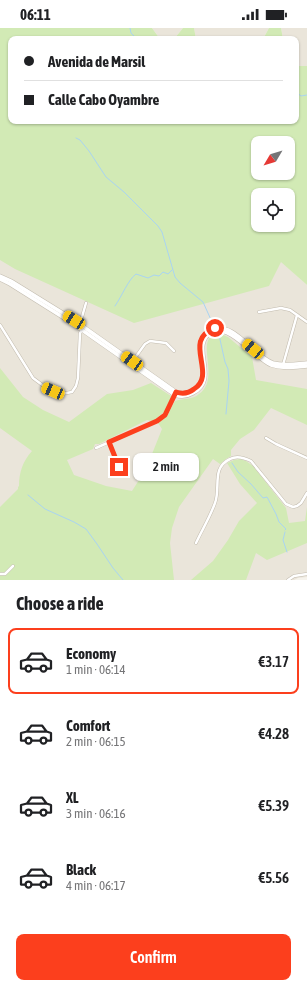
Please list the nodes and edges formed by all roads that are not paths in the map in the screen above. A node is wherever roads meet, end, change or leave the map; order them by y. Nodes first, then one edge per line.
1 (0, 278) edge
2 (86, 303) dead end
3 (259, 312) dead end
4 (297, 315) junction
5 (307, 322) edge
6 (80, 324) junction
7 (0, 325) edge
8 (82, 329) junction
9 (174, 351) dead end
10 (132, 362) junction
11 (307, 364) edge
12 (283, 366) junction
13 (176, 394) junction
14 (266, 438) dead end
15 (109, 442) junction
16 (96, 448) dead end
17 (307, 458) edge
18 (119, 467) dead end
19 (307, 492) edge
20 (196, 543) dead end
21 (13, 566) dead end
22 (0, 574) edge
23 (307, 574) edge
24 (288, 580) edge

1 - 6 street
1 - 8 street
2 - 6 street
3 - 4 street
4 - 5 street
4 - 12 street
6 - 10 street
7 - 8 street
8 - 10 street
9 - 10 street
10 - 13 street
11 - 12 street
12 - 13 street
13 - 15 street
14 - 17 street
15 - 16 street
15 - 18 street
19 - 20 street
21 - 22 street
23 - 24 street

